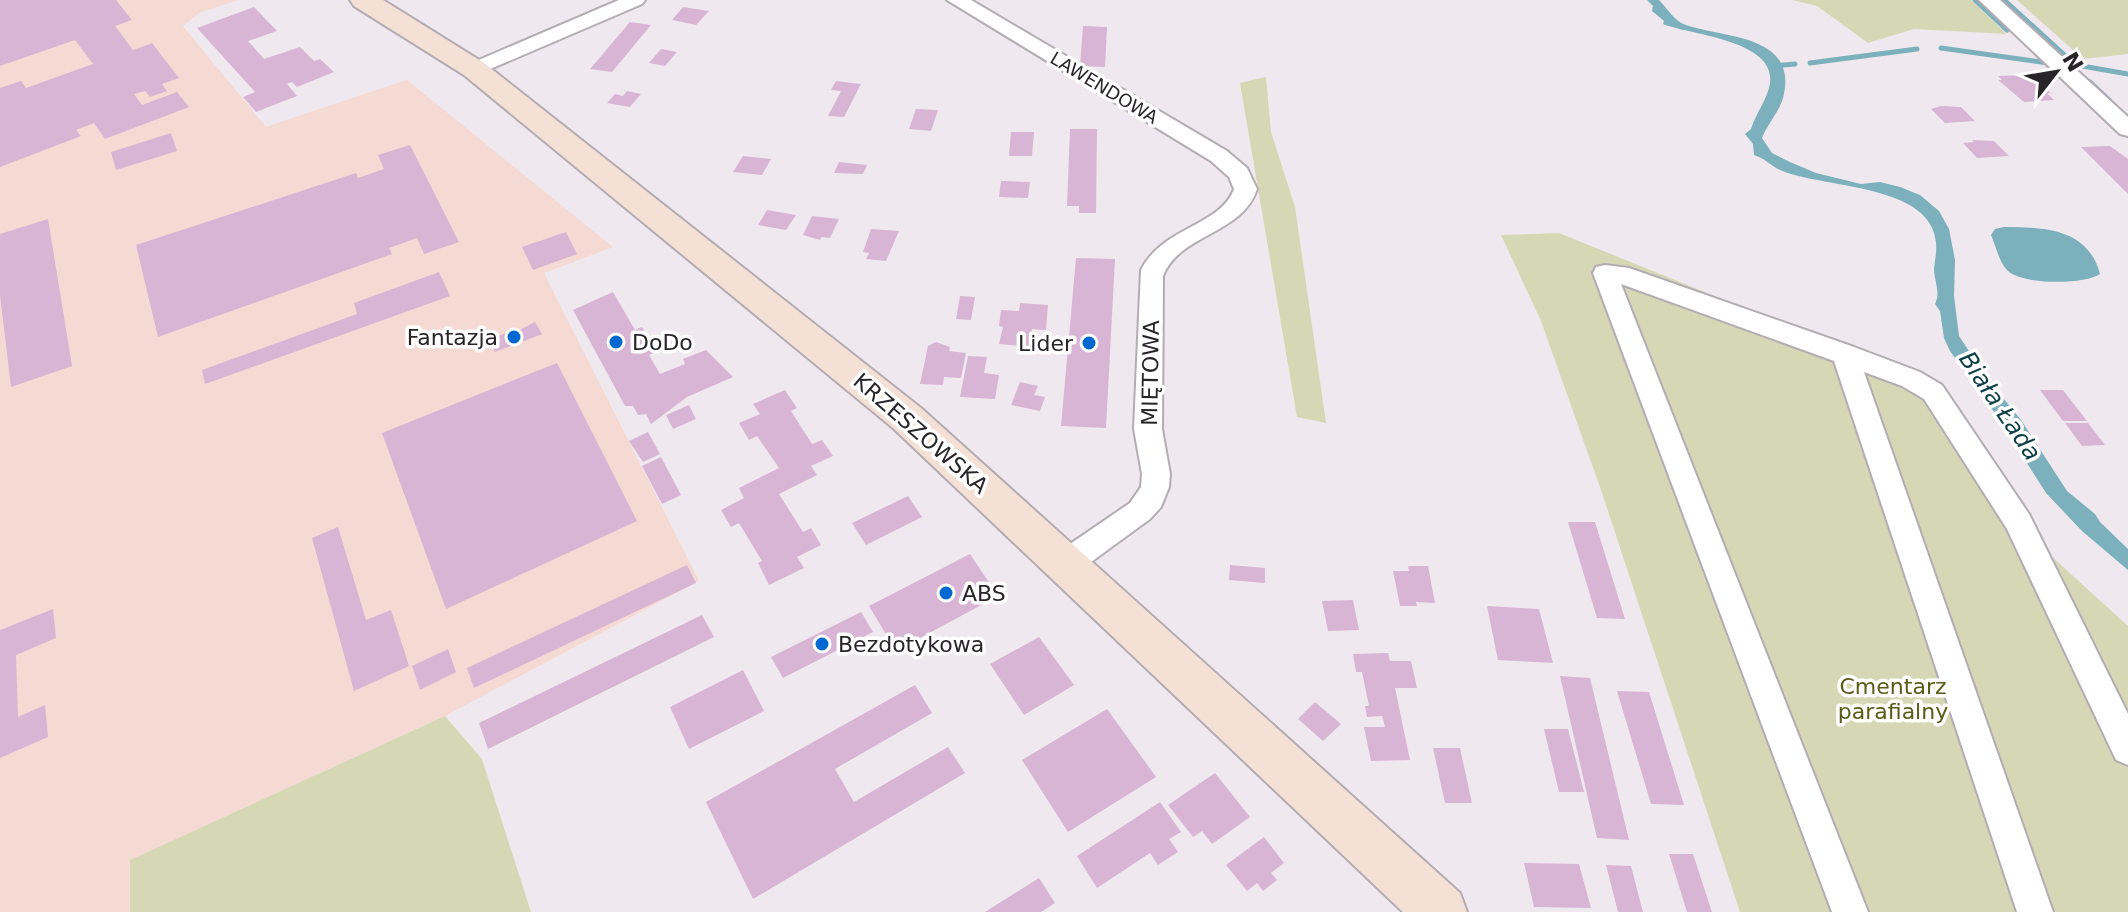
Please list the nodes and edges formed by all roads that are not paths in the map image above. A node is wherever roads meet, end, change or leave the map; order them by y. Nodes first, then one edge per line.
1 (364, 0) edge
2 (635, 0) edge
3 (957, 0) edge
4 (1989, 0) edge
5 (474, 69) junction
6 (2128, 129) edge
7 (1243, 184) joint
8 (1845, 354) junction
9 (1065, 564) junction
10 (2128, 749) edge
11 (1441, 912) edge
12 (1850, 912) edge
13 (2035, 912) edge

1 - 5 main road, KRZESZOWSKA
2 - 5 street
3 - 7 street, LAWENDOWA
4 - 6 street
5 - 9 main road, KRZESZOWSKA
7 - 9 street, MIĘTOWA
8 - 10 street
8 - 12 street
8 - 13 street
9 - 11 main road, KRZESZOWSKA

